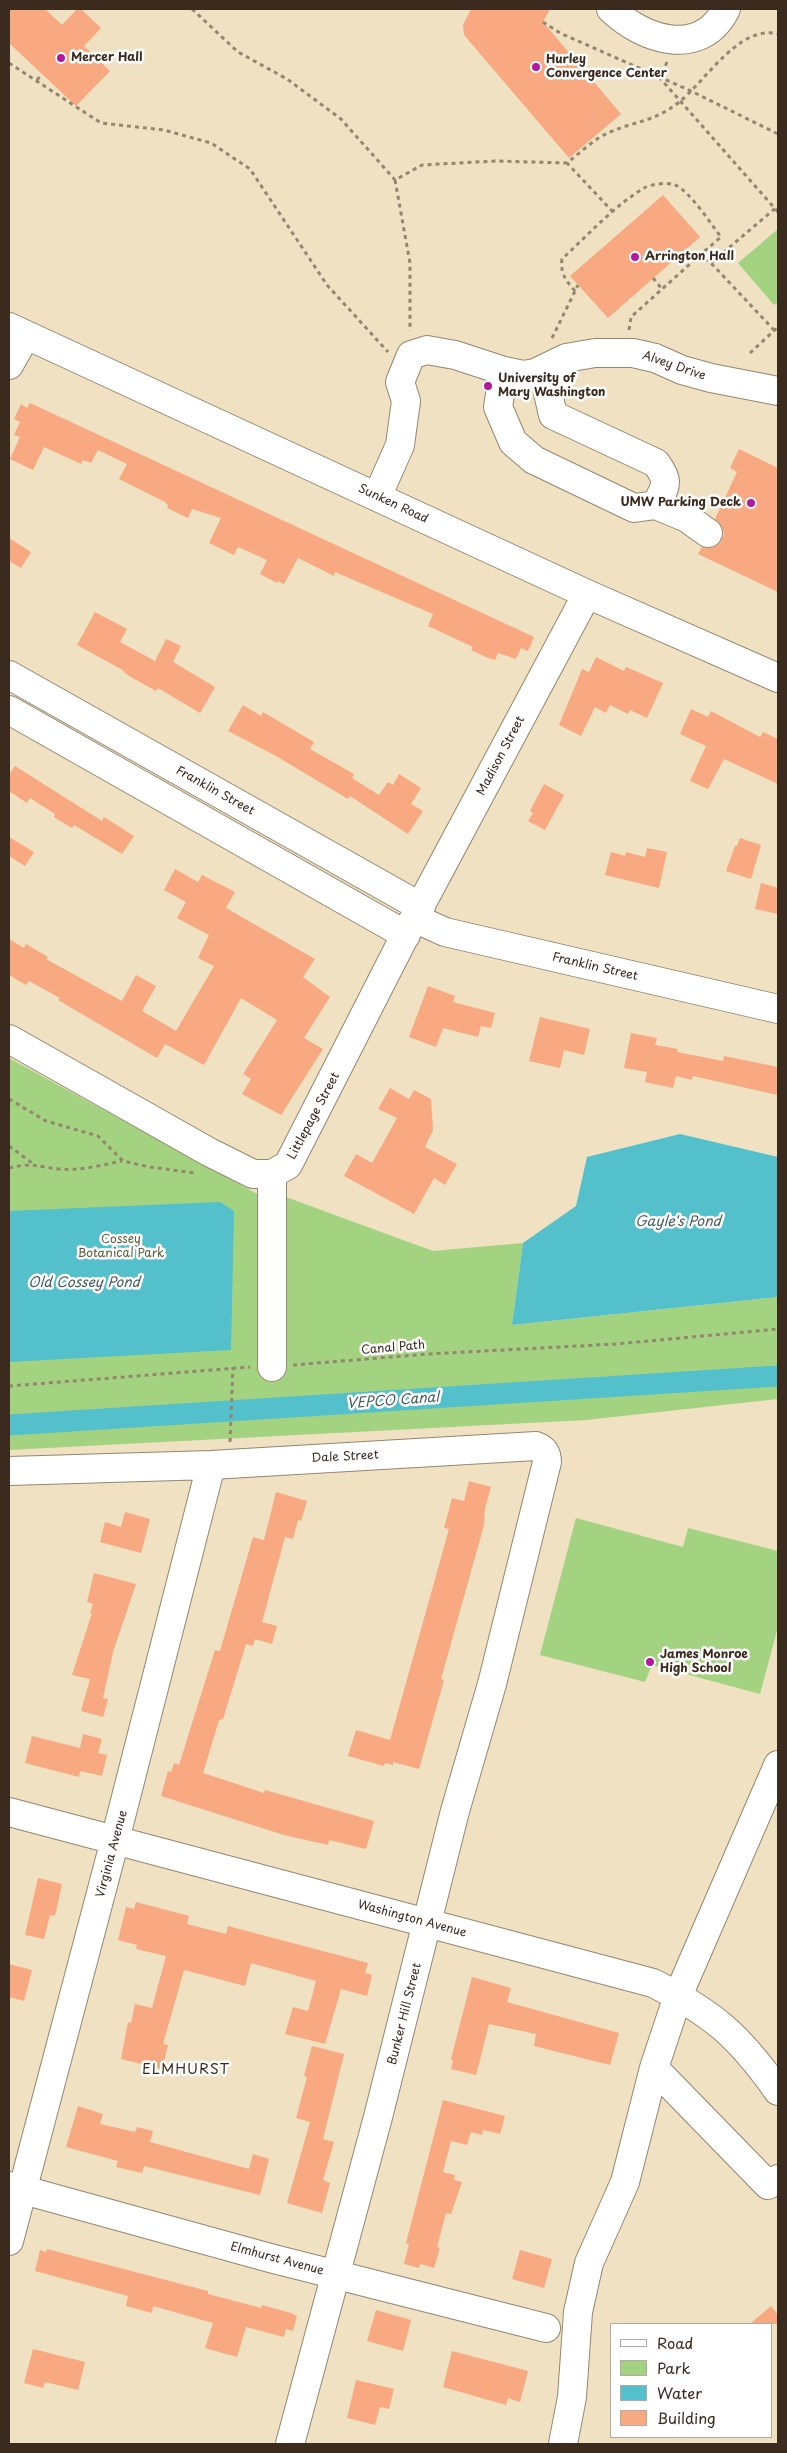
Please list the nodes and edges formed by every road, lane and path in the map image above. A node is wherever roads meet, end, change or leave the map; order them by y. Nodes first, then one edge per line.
1 (192, 9) edge
2 (611, 9) edge
3 (726, 9) edge
4 (543, 22) dead end
5 (778, 34) edge
6 (676, 40) junction
7 (9, 63) edge
8 (42, 74) dead end
9 (660, 78) junction
10 (37, 80) junction
11 (691, 91) junction
12 (679, 102) junction
13 (778, 134) edge
14 (568, 163) junction
15 (395, 180) junction
16 (777, 207) edge
17 (613, 212) junction
18 (778, 212) edge
19 (700, 255) junction
20 (711, 262) junction
21 (653, 278) dead end
22 (578, 285) dead end
23 (662, 288) junction
24 (575, 292) junction
25 (778, 326) edge
26 (776, 330) edge
27 (18, 331) edge
28 (419, 352) junction
29 (750, 352) dead end
30 (625, 353) junction
31 (566, 358) junction
32 (9, 365) edge
33 (504, 371) junction
34 (535, 373) junction
35 (778, 391) edge
36 (377, 497) junction
37 (656, 505) junction
38 (708, 533) dead end
39 (587, 594) junction
40 (9, 675) edge
41 (778, 678) edge
42 (9, 710) edge
43 (414, 920) junction
44 (778, 1009) edge
45 (9, 1038) edge
46 (9, 1099) edge
47 (9, 1146) edge
48 (122, 1161) junction
49 (32, 1164) junction
50 (9, 1168) edge
51 (200, 1173) dead end
52 (272, 1174) junction
53 (778, 1329) edge
54 (233, 1367) junction
55 (272, 1367) junction
56 (9, 1386) edge
57 (220, 1465) junction
58 (9, 1471) edge
59 (517, 1582) joint
60 (778, 1764) edge
61 (9, 1812) edge
62 (115, 1840) junction
63 (428, 1923) junction
64 (678, 1996) junction
65 (654, 2068) junction
66 (778, 2091) edge
67 (778, 2179) edge
68 (16, 2188) edge
69 (9, 2241) edge
70 (335, 2274) junction
71 (546, 2328) dead end
72 (290, 2444) edge
73 (563, 2444) edge

1 - 15 path
2 - 6 street
3 - 6 street
4 - 9 path
5 - 11 path
6 - 9 path
7 - 10 path
8 - 10 path
9 - 11 path
9 - 12 path
10 - 28 path
11 - 12 path
11 - 13 path
12 - 14 path
12 - 16 path
14 - 15 path
14 - 17 path
15 - 28 path
16 - 18 path
16 - 20 path
17 - 19 path
17 - 24 path
19 - 20 path
19 - 23 path
20 - 26 path
21 - 23 path
22 - 24 path
23 - 30 path
24 - 34 path
25 - 26 path
26 - 29 path
27 - 32 street
27 - 36 street, Sunken Road
28 - 33 street, Alvey Drive
28 - 36 street
30 - 31 street, Alvey Drive
30 - 35 street, Alvey Drive
31 - 34 street, Alvey Drive
31 - 37 street
33 - 34 street, Alvey Drive
33 - 37 street
36 - 39 street, Sunken Road
37 - 38 street
39 - 41 street, Sunken Road
39 - 43 street, Madison Street
40 - 43 street, Franklin Street
42 - 43 street, Franklin Street
43 - 44 street, Franklin Street
43 - 52 street, Littlepage Street
45 - 52 street
46 - 48 path
47 - 49 path
48 - 49 path
48 - 51 path
49 - 50 path
52 - 55 street
53 - 55 path, Canal Path
54 - 55 path, Canal Path
54 - 56 path, Canal Path
54 - 57 path
57 - 58 street, Dale Street
57 - 59 street, Dale Street
57 - 62 street, Virginia Avenue
59 - 63 street, Bunker Hill Street
60 - 64 street
61 - 62 street, Washington Avenue
62 - 63 street, Washington Avenue
62 - 68 street, Virginia Avenue
63 - 64 street, Washington Avenue
63 - 70 street, Bunker Hill Street
64 - 65 street
64 - 66 street, Washington Avenue
65 - 67 street
65 - 73 street
68 - 69 street, Virginia Avenue
68 - 70 street, Elmhurst Avenue
70 - 71 street, Elmhurst Avenue
70 - 72 street, Bunker Hill Street

